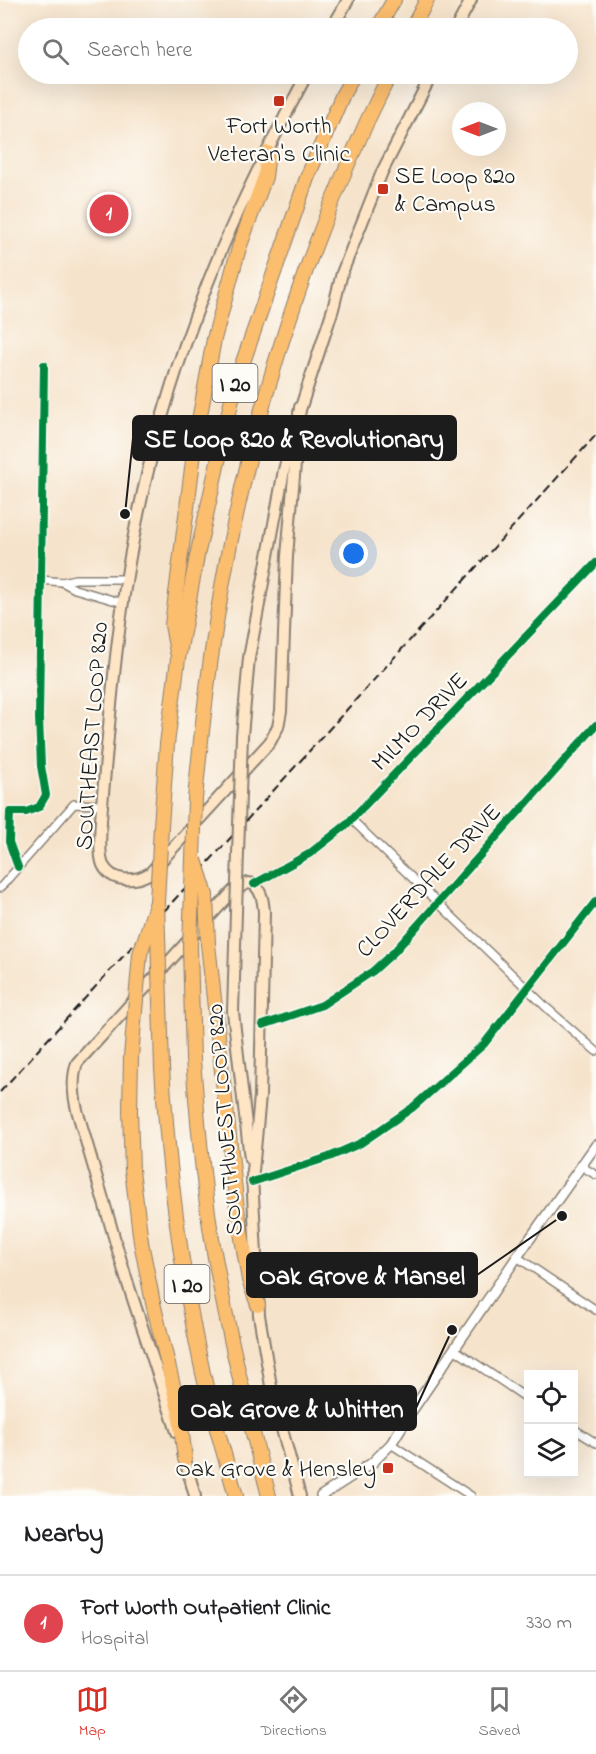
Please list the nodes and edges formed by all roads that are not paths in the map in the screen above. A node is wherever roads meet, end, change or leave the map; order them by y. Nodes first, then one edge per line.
1 (348, 0) edge
2 (394, 0) edge
3 (427, 0) edge
4 (471, 0) edge
5 (338, 18) edge
6 (384, 18) edge
7 (417, 18) edge
8 (461, 18) edge
9 (302, 84) edge
10 (348, 84) edge
11 (385, 84) edge
12 (427, 84) edge
13 (268, 153) junction
14 (44, 365) dead end
15 (300, 407) junction
16 (596, 563) edge
17 (126, 579) junction
18 (41, 580) junction
19 (62, 582) junction
20 (123, 603) junction
21 (178, 659) junction
22 (596, 725) edge
23 (242, 736) joint
24 (102, 805) junction
25 (351, 819) junction
26 (192, 851) junction
27 (18, 867) junction
28 (254, 884) junction
29 (0, 888) edge
30 (438, 902) junction
31 (596, 902) edge
32 (157, 903) junction
33 (527, 988) junction
34 (263, 1025) junction
35 (596, 1051) edge
36 (596, 1145) edge
37 (581, 1166) junction
38 (596, 1175) edge
39 (252, 1182) junction
40 (516, 1257) junction
41 (258, 1305) junction
42 (596, 1310) edge
43 (454, 1348) junction
44 (524, 1396) edge
45 (578, 1432) edge
46 (596, 1443) edge
47 (392, 1444) junction
48 (185, 1459) junction
49 (195, 1496) edge
50 (236, 1496) edge
51 (269, 1496) edge
52 (300, 1496) edge
53 (321, 1496) edge
54 (471, 1496) edge

1 - 5 main road
2 - 6 highway
3 - 7 highway
4 - 8 main road
9 - 13 main road, SOUTHEAST LOOP 820
10 - 21 highway, I 20
11 - 26 highway, I 20, bridge
12 - 15 main road, SOUTHEAST LOOP 820
13 - 17 main road, SOUTHEAST LOOP 820
13 - 21 highway
14 - 18 street
15 - 23 main road, SOUTHEAST LOOP 820
15 - 24 main road, SOUTHEAST LOOP 820
16 - 25 street, MILMO DRIVE
17 - 19 street
17 - 20 main road, SOUTHEAST LOOP 820
18 - 19 street
18 - 27 street
19 - 20 street
20 - 24 main road, SOUTHEAST LOOP 820
21 - 32 highway, I 20, bridge
22 - 30 street, CLOVERDALE DRIVE
23 - 39 main road, SOUTHWEST LOOP 820, bridge
24 - 27 street
25 - 28 street, MILMO DRIVE
25 - 30 street
26 - 41 highway, bridge
26 - 51 highway, I 20, bridge
27 - 29 street
28 - 34 main road
28 - 48 main road
30 - 33 street
30 - 34 street, CLOVERDALE DRIVE
31 - 33 street
32 - 48 highway, bridge
32 - 50 highway, I 20, bridge
33 - 35 street
33 - 39 street
34 - 39 main road
36 - 37 street
37 - 38 street
37 - 40 street
39 - 41 main road, SOUTHWEST LOOP 820
40 - 42 street
40 - 43 street
41 - 52 main road, SOUTHWEST LOOP 820
43 - 44 street
43 - 47 street
45 - 46 street
47 - 53 street
47 - 54 street
48 - 49 main road

